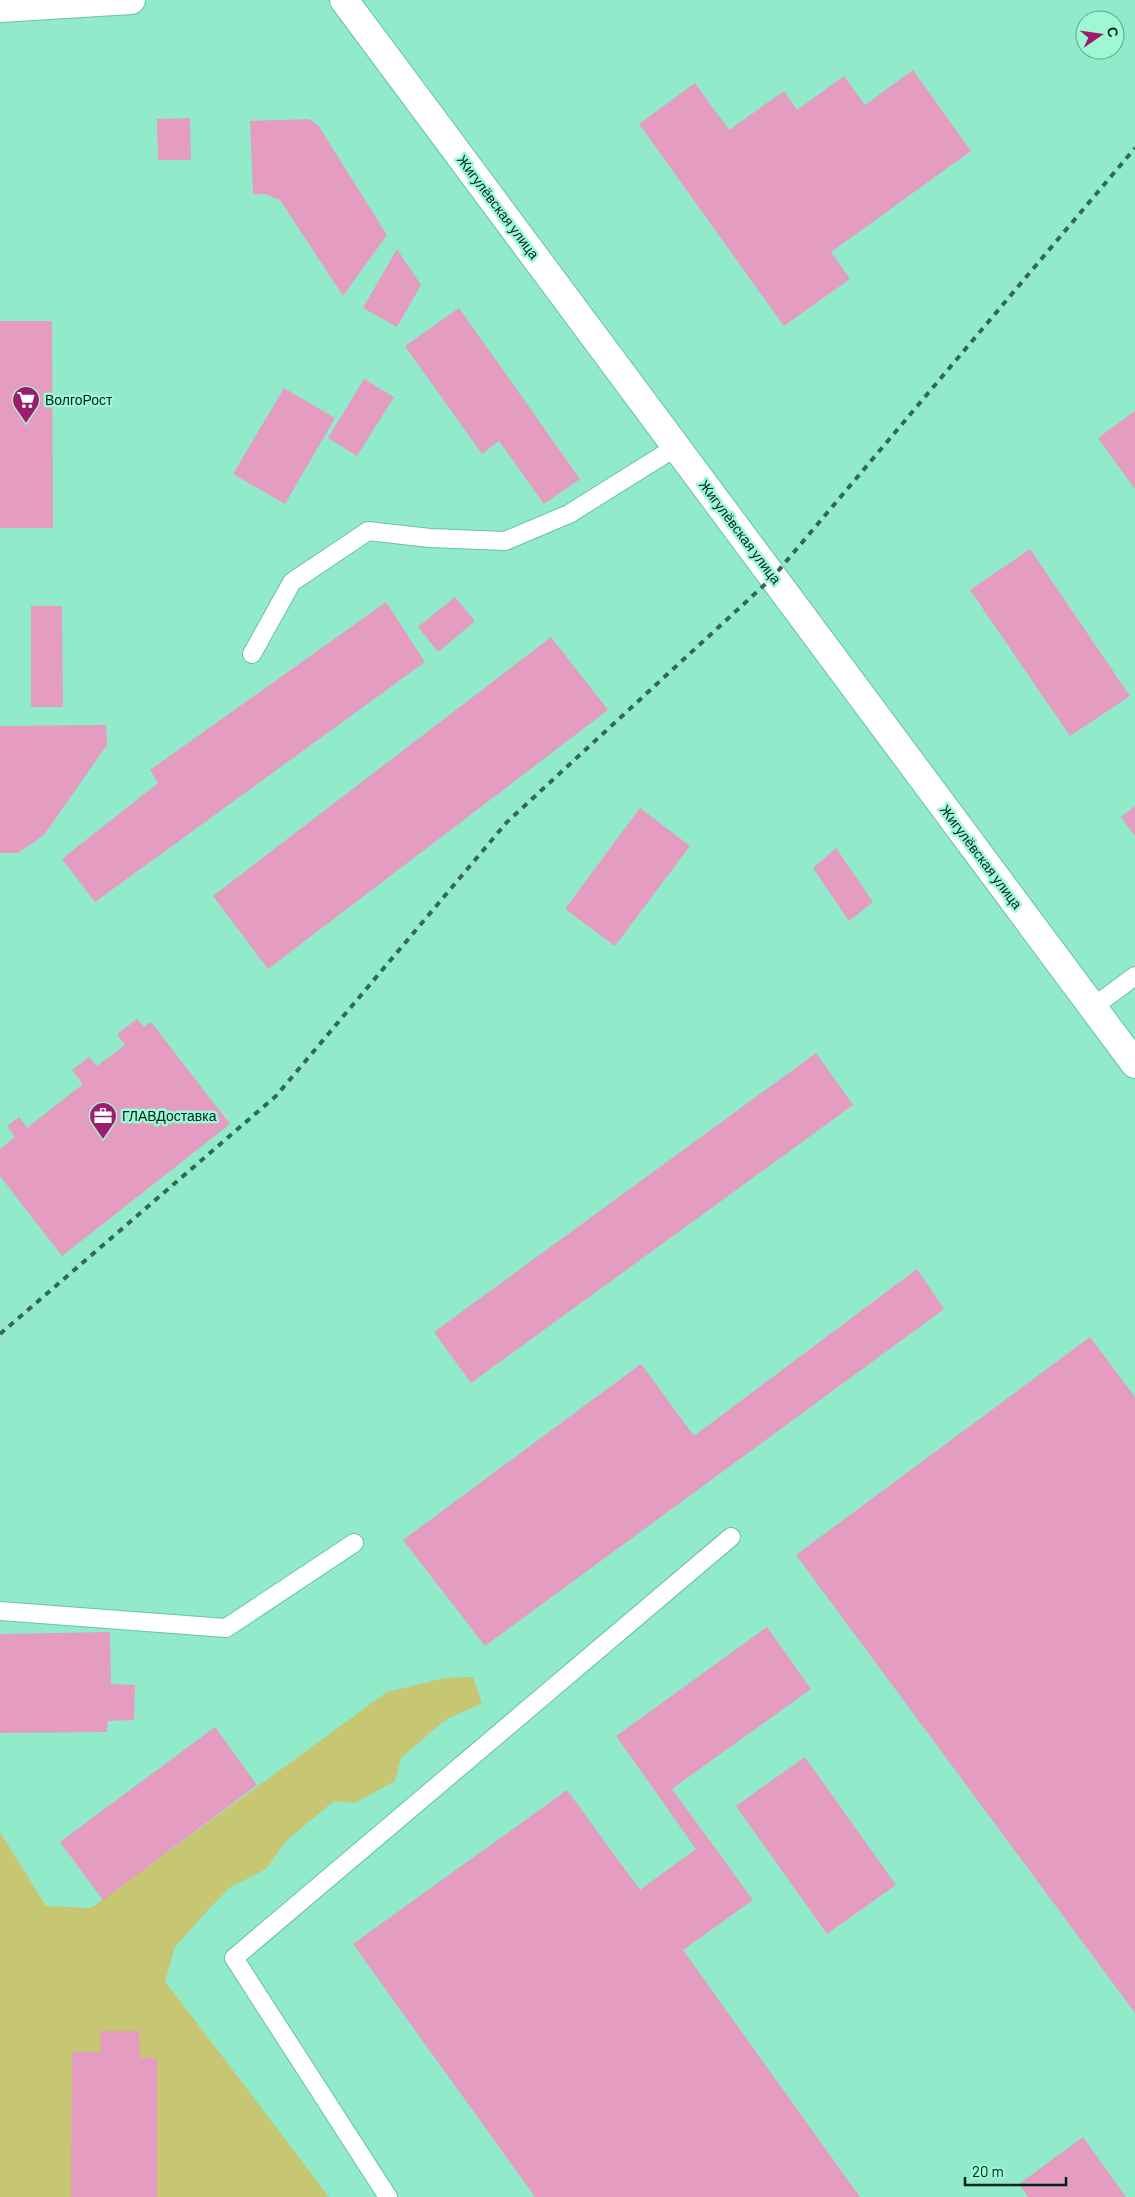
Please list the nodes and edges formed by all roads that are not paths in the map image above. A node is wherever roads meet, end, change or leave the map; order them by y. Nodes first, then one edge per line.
1 (131, 0) edge
2 (344, 0) edge
3 (0, 8) edge
4 (676, 447) junction
5 (252, 654) dead end
6 (1135, 976) edge
7 (1093, 1007) junction
8 (1135, 1064) edge
9 (731, 1537) dead end
10 (354, 1543) dead end
11 (0, 1611) edge
12 (388, 2197) edge

1 - 3 street
2 - 4 street, Жигулёвская улица
4 - 5 lane
4 - 7 street, Жигулёвская улица
6 - 7 lane
7 - 8 street, Жигулёвская улица
9 - 12 lane
10 - 11 lane

